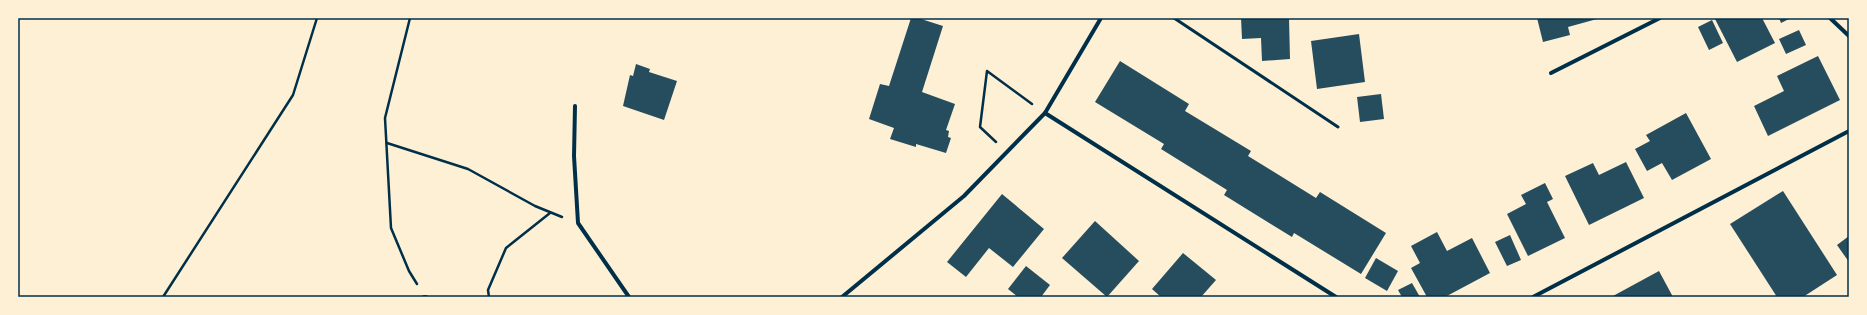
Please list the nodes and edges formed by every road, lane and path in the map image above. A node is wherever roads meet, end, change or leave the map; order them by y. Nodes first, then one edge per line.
1 (317, 18) edge
2 (410, 18) edge
3 (1101, 18) edge
4 (1174, 18) edge
5 (1660, 18) edge
6 (1830, 18) edge
7 (1849, 36) edge
8 (1551, 73) dead end
9 (575, 106) dead end
10 (1045, 113) junction
11 (1338, 127) dead end
12 (1849, 131) edge
13 (386, 143) junction
14 (1006, 153) junction
15 (551, 213) junction
16 (578, 223) junction
17 (163, 297) edge
18 (425, 297) edge
19 (489, 297) edge
20 (629, 297) edge
21 (842, 297) edge
22 (1336, 297) edge
23 (1533, 297) edge

1 - 17 path
2 - 13 path
3 - 10 street
4 - 11 lane
5 - 8 street
6 - 7 street
9 - 16 street
10 - 14 street
10 - 14 path
10 - 22 street
12 - 23 street
13 - 15 path
13 - 18 path
14 - 21 street
15 - 16 path
15 - 19 path
16 - 20 street

